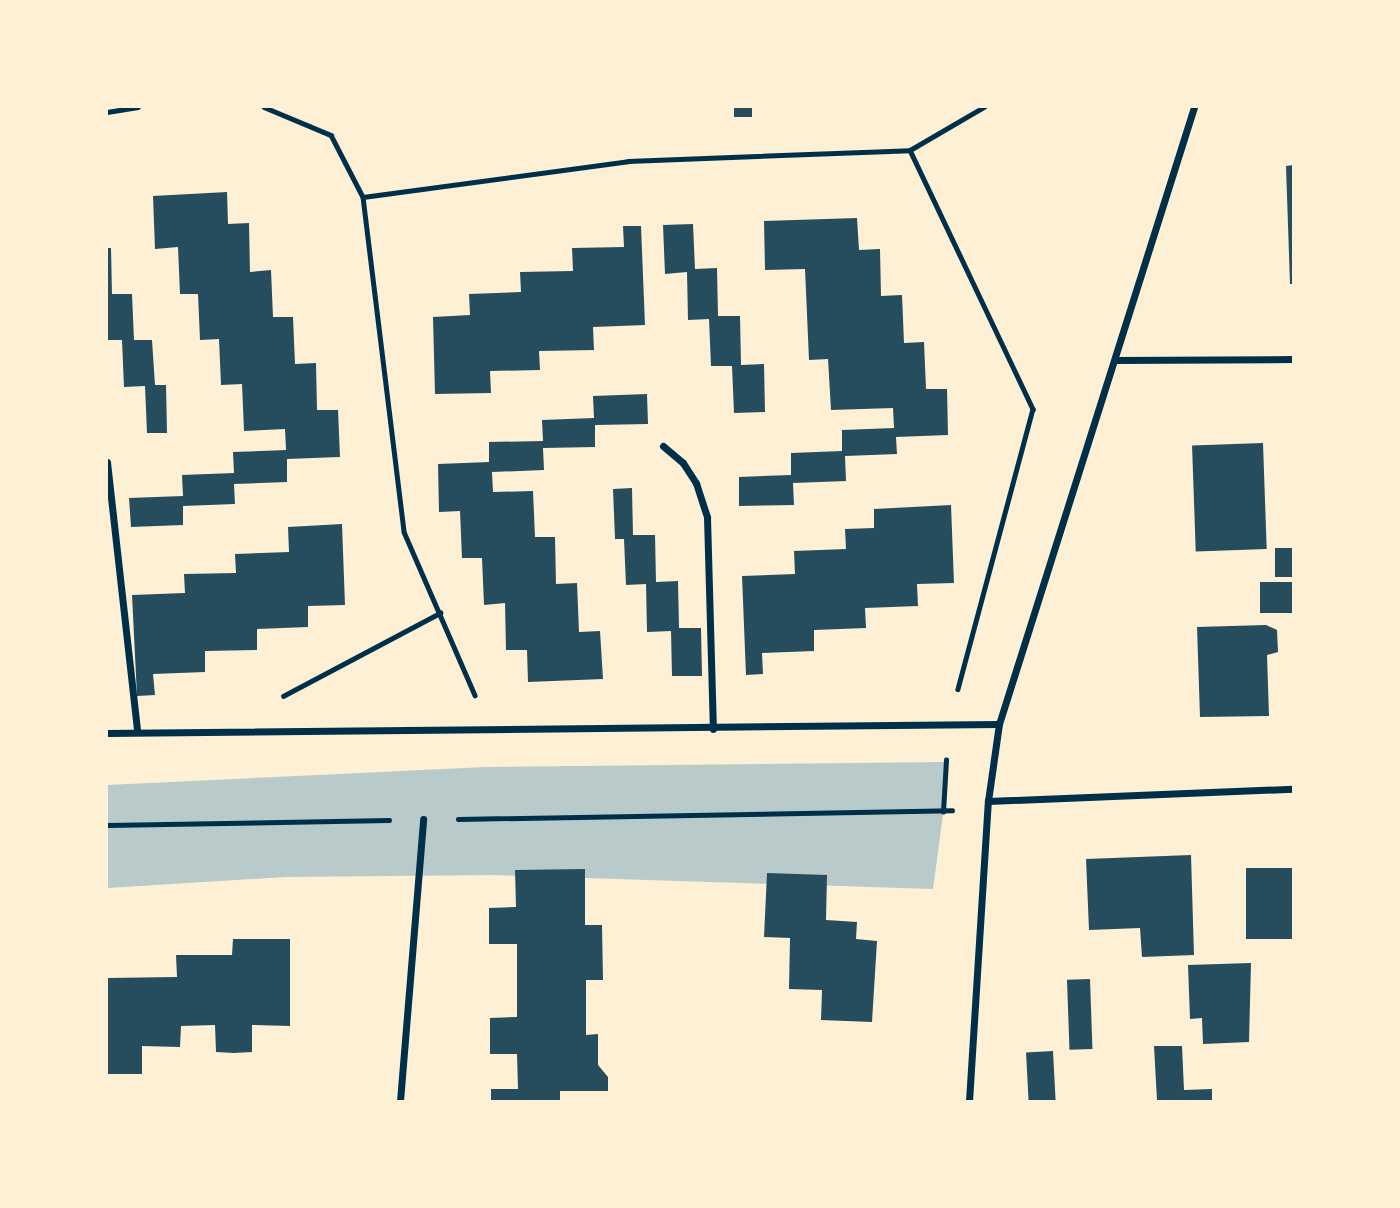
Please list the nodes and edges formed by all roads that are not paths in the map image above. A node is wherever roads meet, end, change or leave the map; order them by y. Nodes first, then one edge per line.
1 (1194, 107) edge
2 (1293, 359) edge
3 (1115, 360) junction
4 (663, 446) dead end
5 (107, 462) edge
6 (999, 724) junction
7 (713, 729) junction
8 (136, 730) junction
9 (107, 733) edge
10 (1293, 789) edge
11 (988, 801) junction
12 (422, 819) road end
13 (400, 1101) edge
14 (969, 1101) edge

1 - 3 street
2 - 3 street
3 - 6 street
4 - 7 street
5 - 8 street
6 - 7 street
6 - 11 street
7 - 8 street
8 - 9 street
10 - 11 street
11 - 14 street
12 - 13 street

